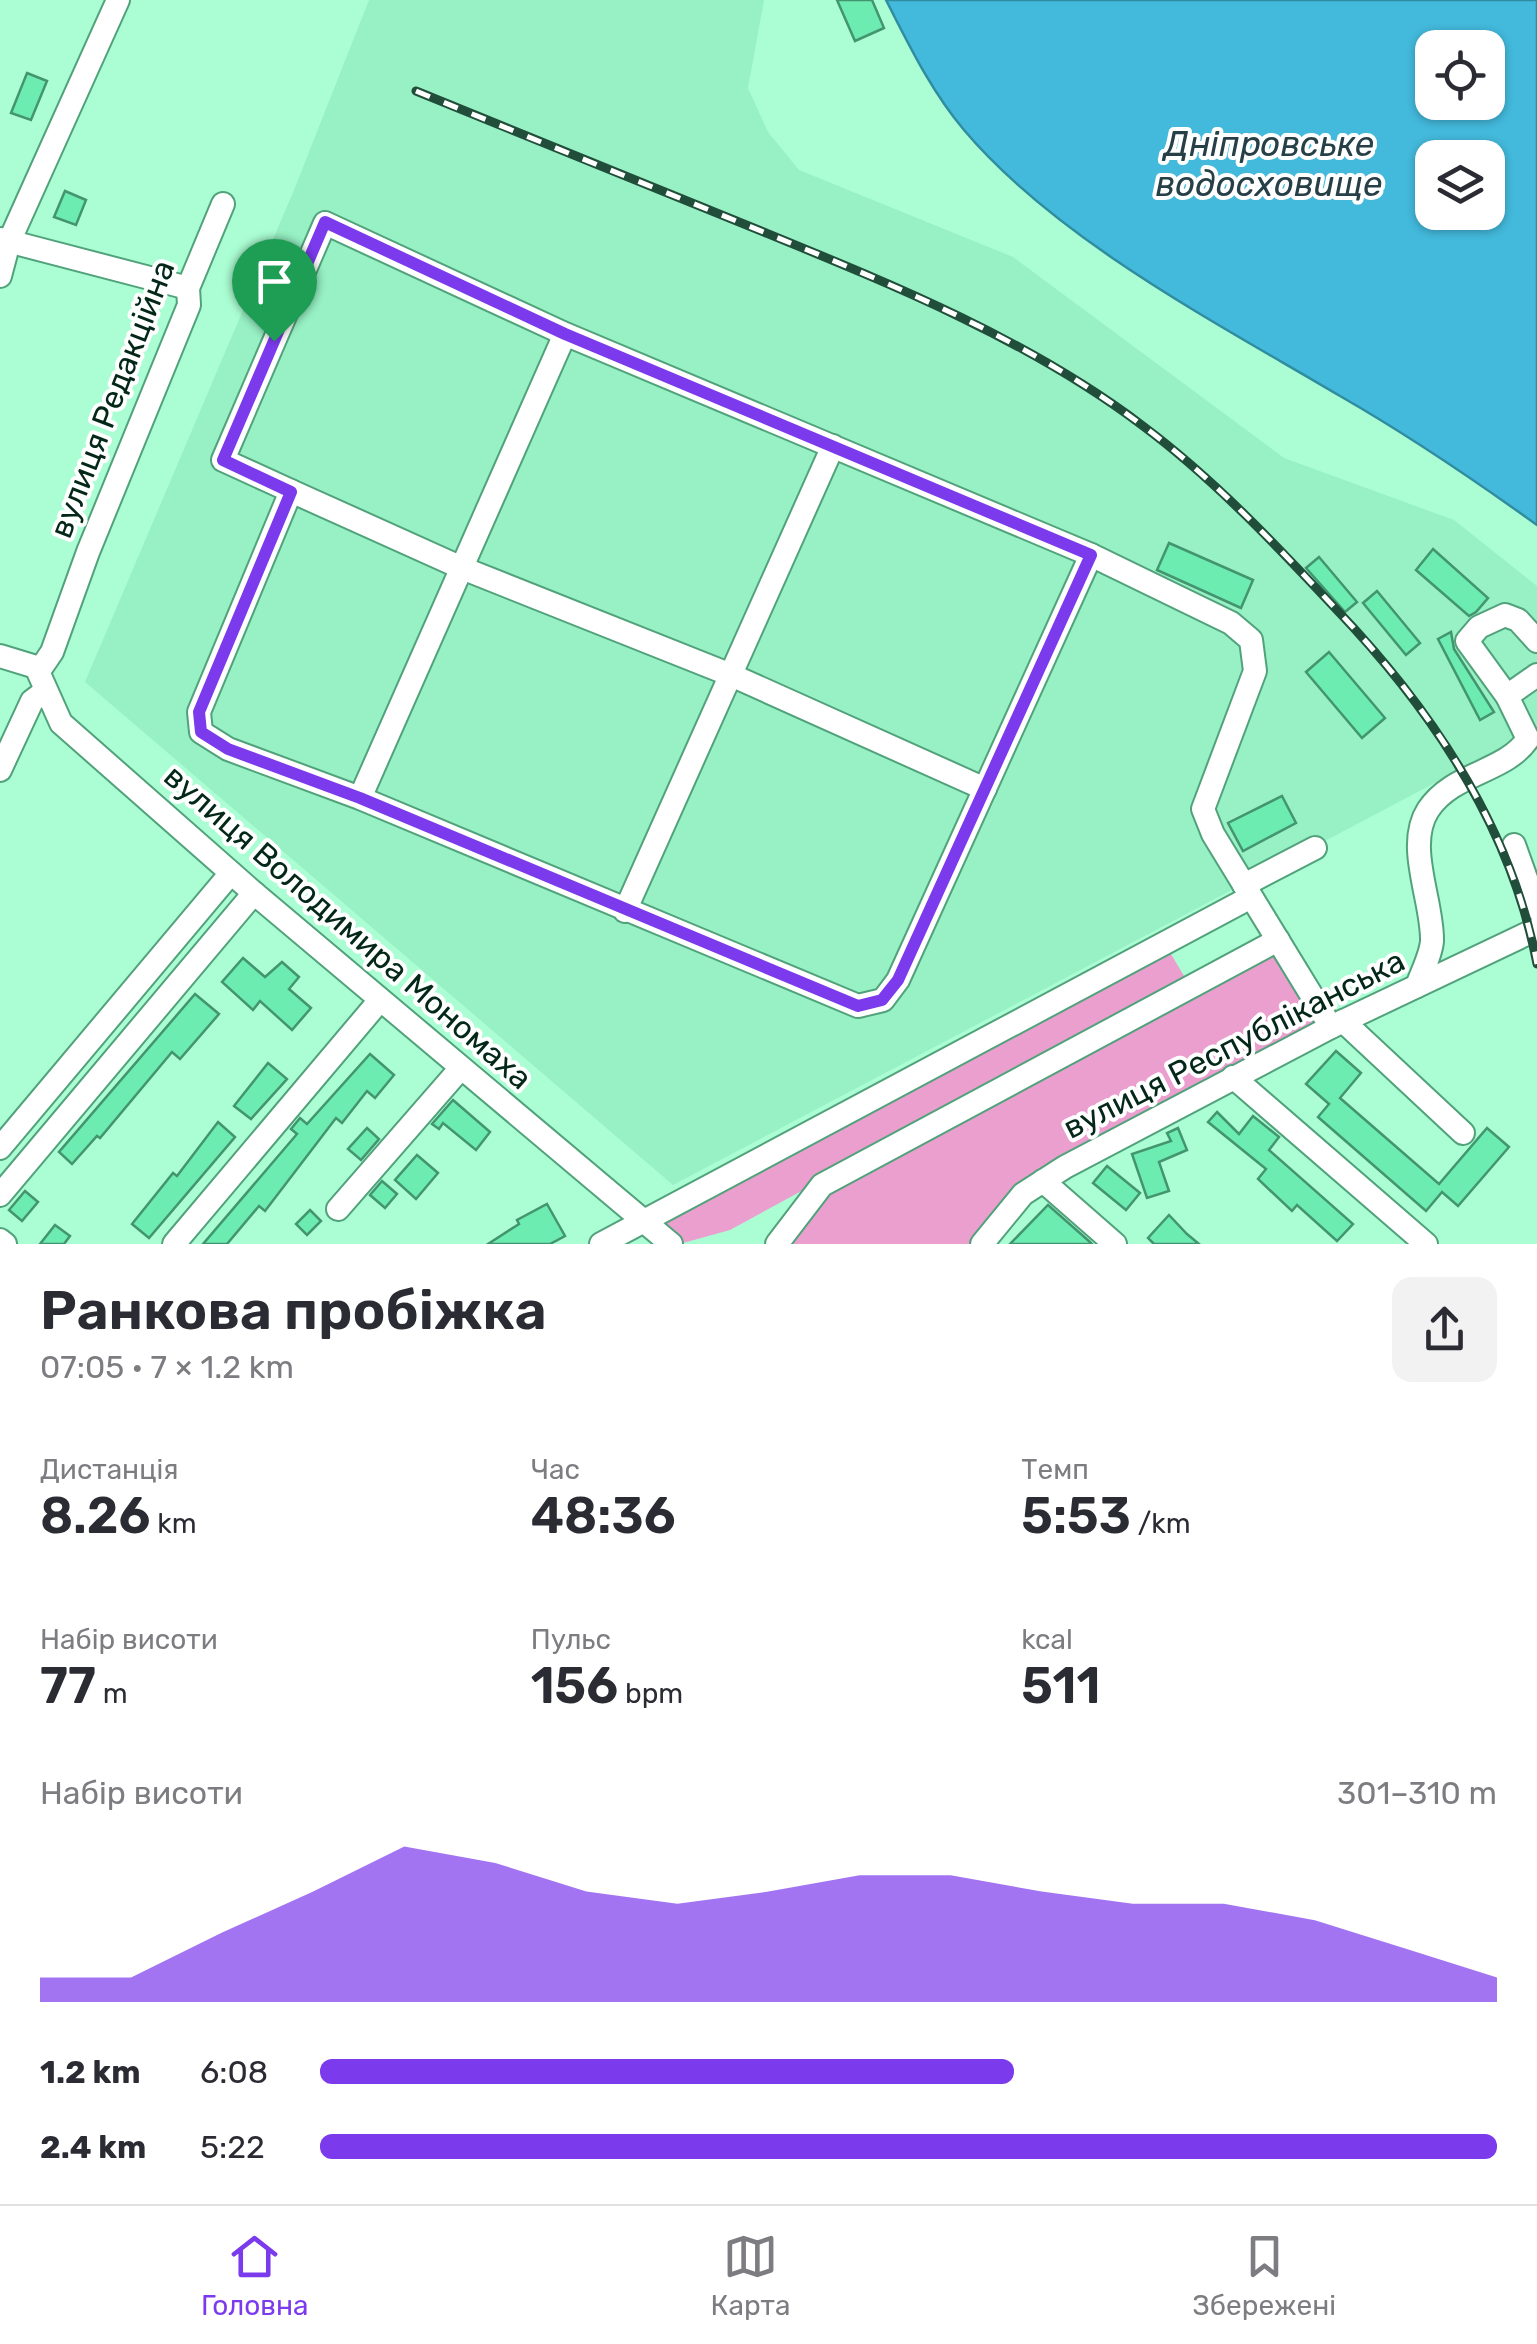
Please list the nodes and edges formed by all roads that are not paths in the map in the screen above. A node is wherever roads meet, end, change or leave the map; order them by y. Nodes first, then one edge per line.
1 (118, 0) edge
2 (223, 204) dead end
3 (5, 240) edge
4 (0, 276) edge
5 (188, 288) junction
6 (565, 334) junction
7 (833, 446) junction
8 (291, 492) junction
9 (1091, 555) junction
10 (462, 568) junction
11 (1537, 641) edge
12 (0, 656) edge
13 (731, 675) junction
14 (1537, 675) edge
15 (41, 682) junction
16 (1507, 696) junction
17 (0, 770) edge
18 (985, 789) junction
19 (360, 798) junction
20 (1514, 845) dead end
21 (1315, 848) dead end
22 (231, 873) junction
23 (1248, 891) junction
24 (254, 893) junction
25 (1537, 909) edge
26 (625, 911) junction
27 (1537, 929) edge
28 (1278, 940) junction
29 (1417, 986) junction
30 (380, 1000) junction
31 (1337, 1024) junction
32 (460, 1069) junction
33 (1233, 1077) junction
34 (1463, 1132) dead end
35 (0, 1148) edge
36 (1043, 1181) junction
37 (0, 1196) edge
38 (338, 1209) dead end
39 (642, 1221) junction
40 (174, 1244) edge
41 (601, 1244) edge
42 (670, 1244) edge
43 (777, 1244) edge
44 (982, 1244) edge
45 (1115, 1244) edge
46 (1426, 1244) edge

1 - 3 street
2 - 5 street, вулиця Редакційна
3 - 4 street
3 - 5 street
5 - 15 street, вулиця Редакційна
6 - 7 street
6 - 8 street
6 - 10 street
7 - 9 street
7 - 13 street
8 - 10 street
8 - 19 street
9 - 18 street
9 - 23 street
10 - 13 street
10 - 19 street
11 - 16 street
12 - 15 street
13 - 18 street
13 - 26 street
14 - 16 street
15 - 17 street, вулиця Редакційна
15 - 22 street, вулиця Володимира Мономаха
16 - 29 street
18 - 26 street
19 - 26 street
20 - 25 street
21 - 23 street
22 - 24 street, вулиця Володимира Мономаха
22 - 35 street
23 - 28 street
23 - 39 street
24 - 30 street, вулиця Володимира Мономаха
24 - 37 street
27 - 29 street, вулиця Республіканська
28 - 31 street
28 - 43 street
29 - 31 street, вулиця Республіканська
30 - 32 street, вулиця Володимира Мономаха
30 - 40 street
31 - 33 street, вулиця Республіканська
31 - 34 street
32 - 38 street
32 - 39 street, вулиця Володимира Мономаха
33 - 36 street, вулиця Республіканська
33 - 46 street
36 - 44 street, вулиця Республіканська
36 - 45 street
39 - 41 street
39 - 42 street, вулиця Володимира Мономаха

